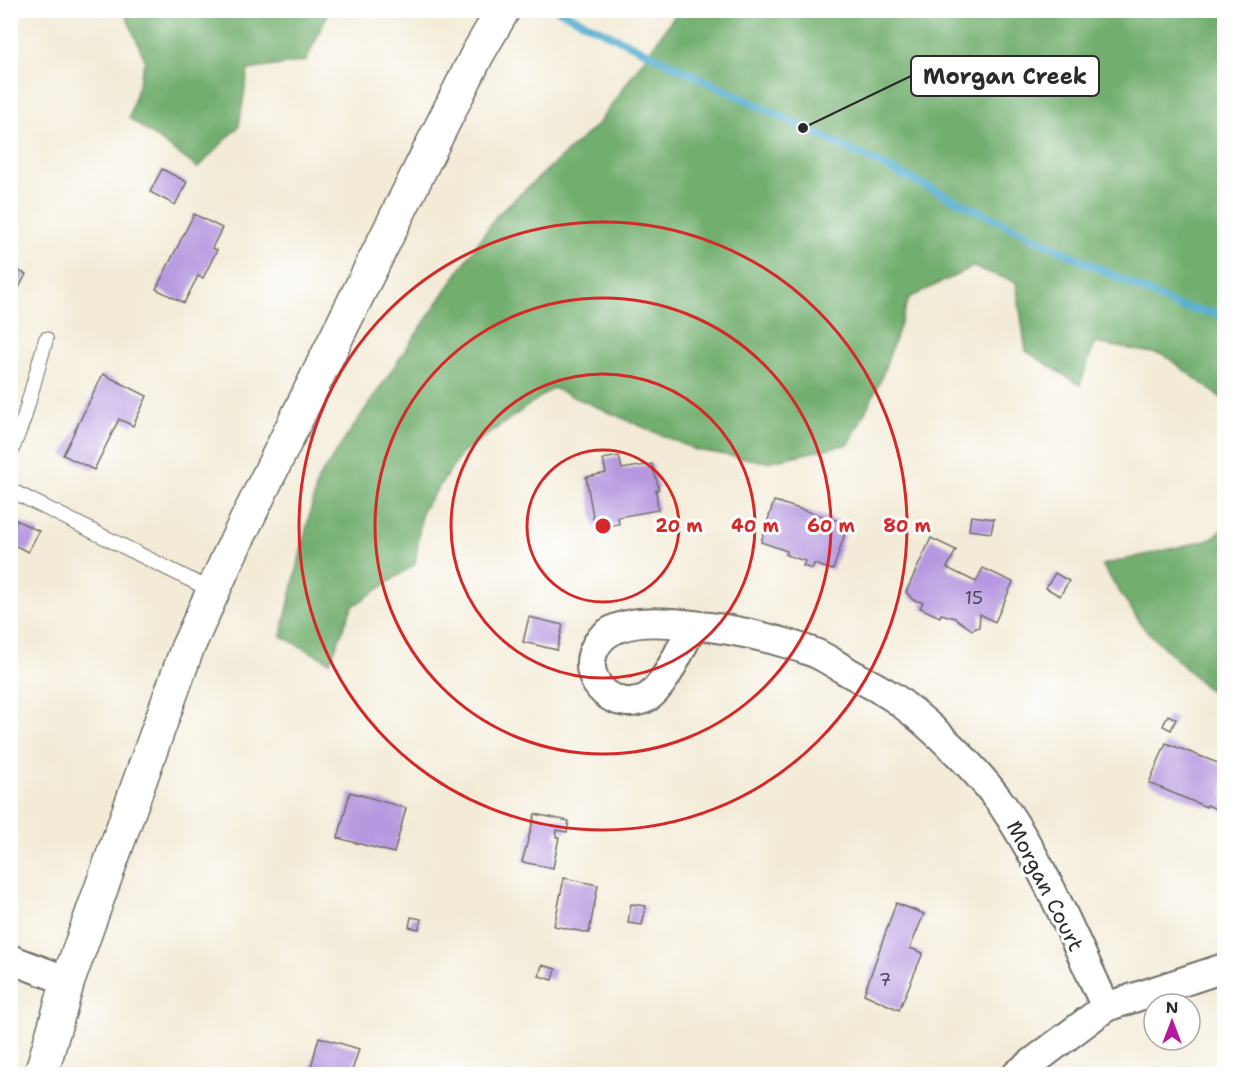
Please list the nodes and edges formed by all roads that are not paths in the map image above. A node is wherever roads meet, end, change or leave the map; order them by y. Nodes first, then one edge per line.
1 (503, 10) edge
2 (46, 339) dead end
3 (10, 455) edge
4 (10, 490) edge
5 (213, 591) junction
6 (694, 625) dead end
7 (10, 959) edge
8 (1224, 968) edge
9 (68, 981) junction
10 (1106, 1007) junction
11 (41, 1074) edge
12 (1017, 1074) edge

1 - 5 main road
2 - 3 lane
4 - 5 lane
5 - 9 main road
6 - 10 street, Morgan Court
7 - 9 street
8 - 10 street
9 - 11 main road
10 - 12 street

